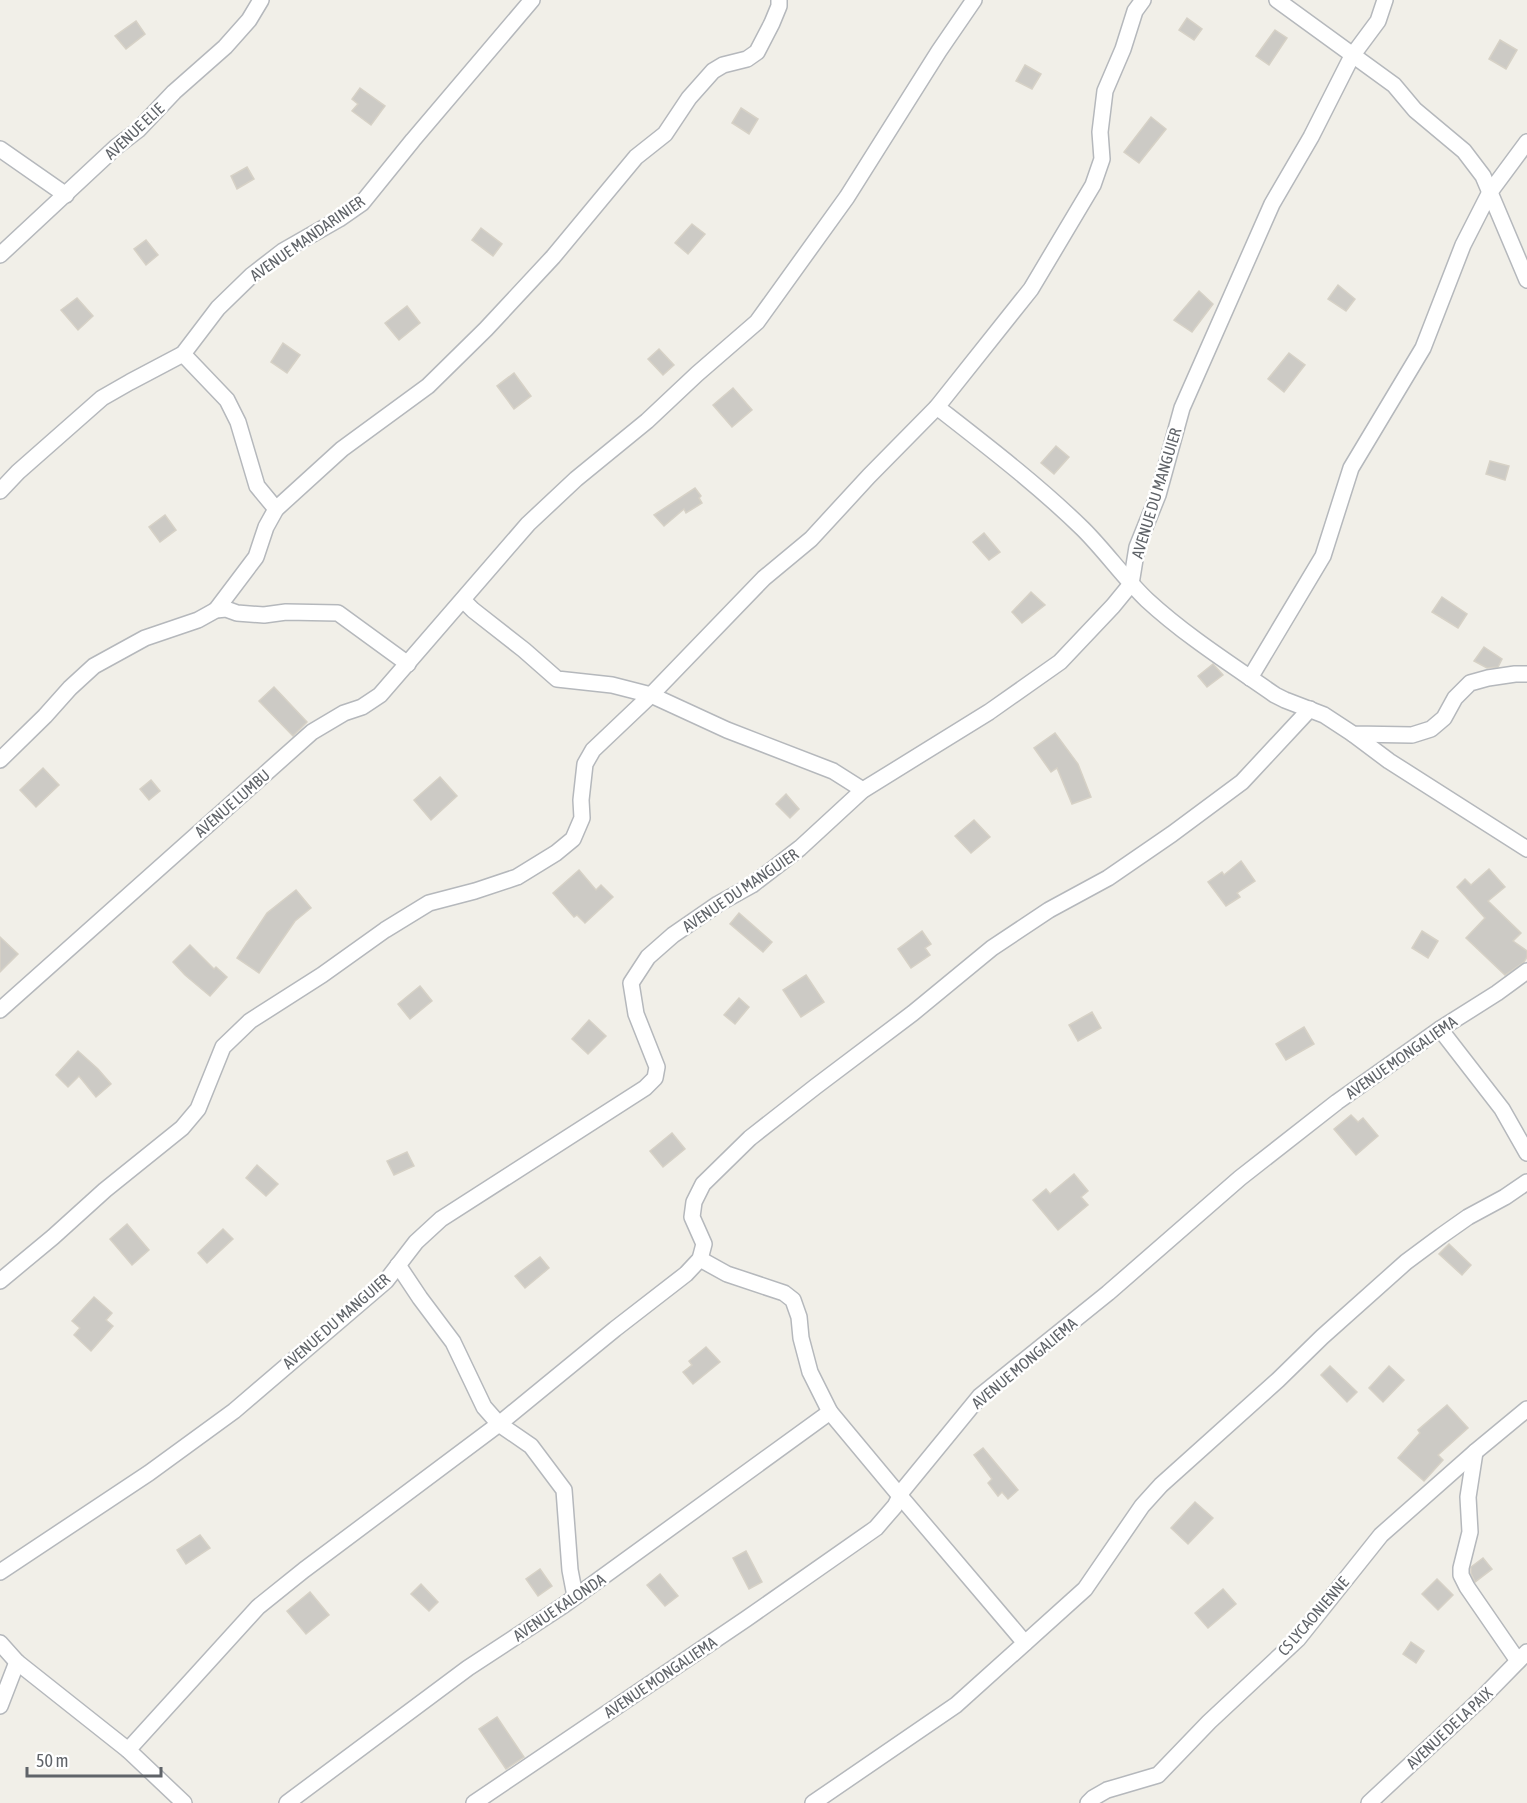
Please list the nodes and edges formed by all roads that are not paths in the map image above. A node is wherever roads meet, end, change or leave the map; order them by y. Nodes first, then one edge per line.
1 (261, 0) edge
2 (532, 0) edge
3 (779, 0) edge
4 (974, 0) edge
5 (1143, 0) edge
6 (1277, 0) edge
7 (1384, 0) edge
8 (1352, 56) junction
9 (1527, 142) edge
10 (0, 149) edge
11 (1490, 192) junction
12 (66, 195) junction
13 (0, 255) edge
14 (1527, 280) edge
15 (183, 354) junction
16 (937, 407) junction
17 (0, 491) edge
18 (276, 509) junction
19 (1131, 584) junction
20 (463, 600) junction
21 (216, 610) junction
22 (408, 664) junction
23 (1527, 674) edge
24 (1251, 678) junction
25 (651, 695) junction
26 (1310, 709) junction
27 (1353, 734) junction
28 (0, 760) edge
29 (863, 790) junction
30 (1527, 849) edge
31 (1527, 971) edge
32 (0, 1010) edge
33 (1440, 1029) junction
34 (1527, 1153) edge
35 (1527, 1182) edge
36 (700, 1259) junction
37 (398, 1265) junction
38 (0, 1281) edge
39 (1527, 1409) edge
40 (830, 1412) junction
41 (499, 1424) junction
42 (1474, 1452) junction
43 (900, 1496) junction
44 (0, 1572) edge
45 (575, 1596) junction
46 (0, 1643) edge
47 (1025, 1643) junction
48 (1523, 1657) edge
49 (17, 1662) junction
50 (0, 1706) edge
51 (128, 1750) junction
52 (184, 1803) edge
53 (287, 1803) edge
54 (474, 1803) edge
55 (813, 1803) edge
56 (1088, 1803) edge
57 (1369, 1803) edge

1 - 12 street, AVENUE ELIE
2 - 15 street, AVENUE MANDARINIER
3 - 18 street
4 - 20 street, AVENUE LUMBU
5 - 16 street
6 - 8 street
7 - 8 street, AVENUE DU MANGUIER
8 - 11 street
8 - 19 street, AVENUE DU MANGUIER
9 - 11 street
10 - 12 street
11 - 14 street
11 - 24 street
12 - 13 street, AVENUE ELIE
15 - 17 street, AVENUE MANDARINIER
15 - 18 street
16 - 19 street
16 - 25 street
18 - 21 street
19 - 24 street
19 - 29 street, AVENUE DU MANGUIER
20 - 22 street, AVENUE LUMBU
20 - 25 street
21 - 22 street
21 - 28 street
22 - 32 street, AVENUE LUMBU
23 - 27 street
24 - 26 street
25 - 29 street
25 - 38 street
26 - 27 street
26 - 36 street
27 - 30 street
29 - 37 street, AVENUE DU MANGUIER
31 - 33 street, AVENUE MONGALIEMA
33 - 34 street
33 - 43 street, AVENUE MONGALIEMA
35 - 47 street
36 - 40 street
36 - 41 street
37 - 41 street
37 - 44 street, AVENUE DU MANGUIER
39 - 42 street, CS LYCAONIENNE
40 - 43 street
40 - 45 street, AVENUE KALONDA
41 - 45 street
41 - 51 street
42 - 48 street
42 - 56 street, CS LYCAONIENNE
43 - 47 street
43 - 54 street, AVENUE MONGALIEMA
45 - 53 street, AVENUE KALONDA
46 - 49 street
47 - 55 street
48 - 57 street, AVENUE DE LA PAIX
49 - 50 street
49 - 51 street
51 - 52 street

